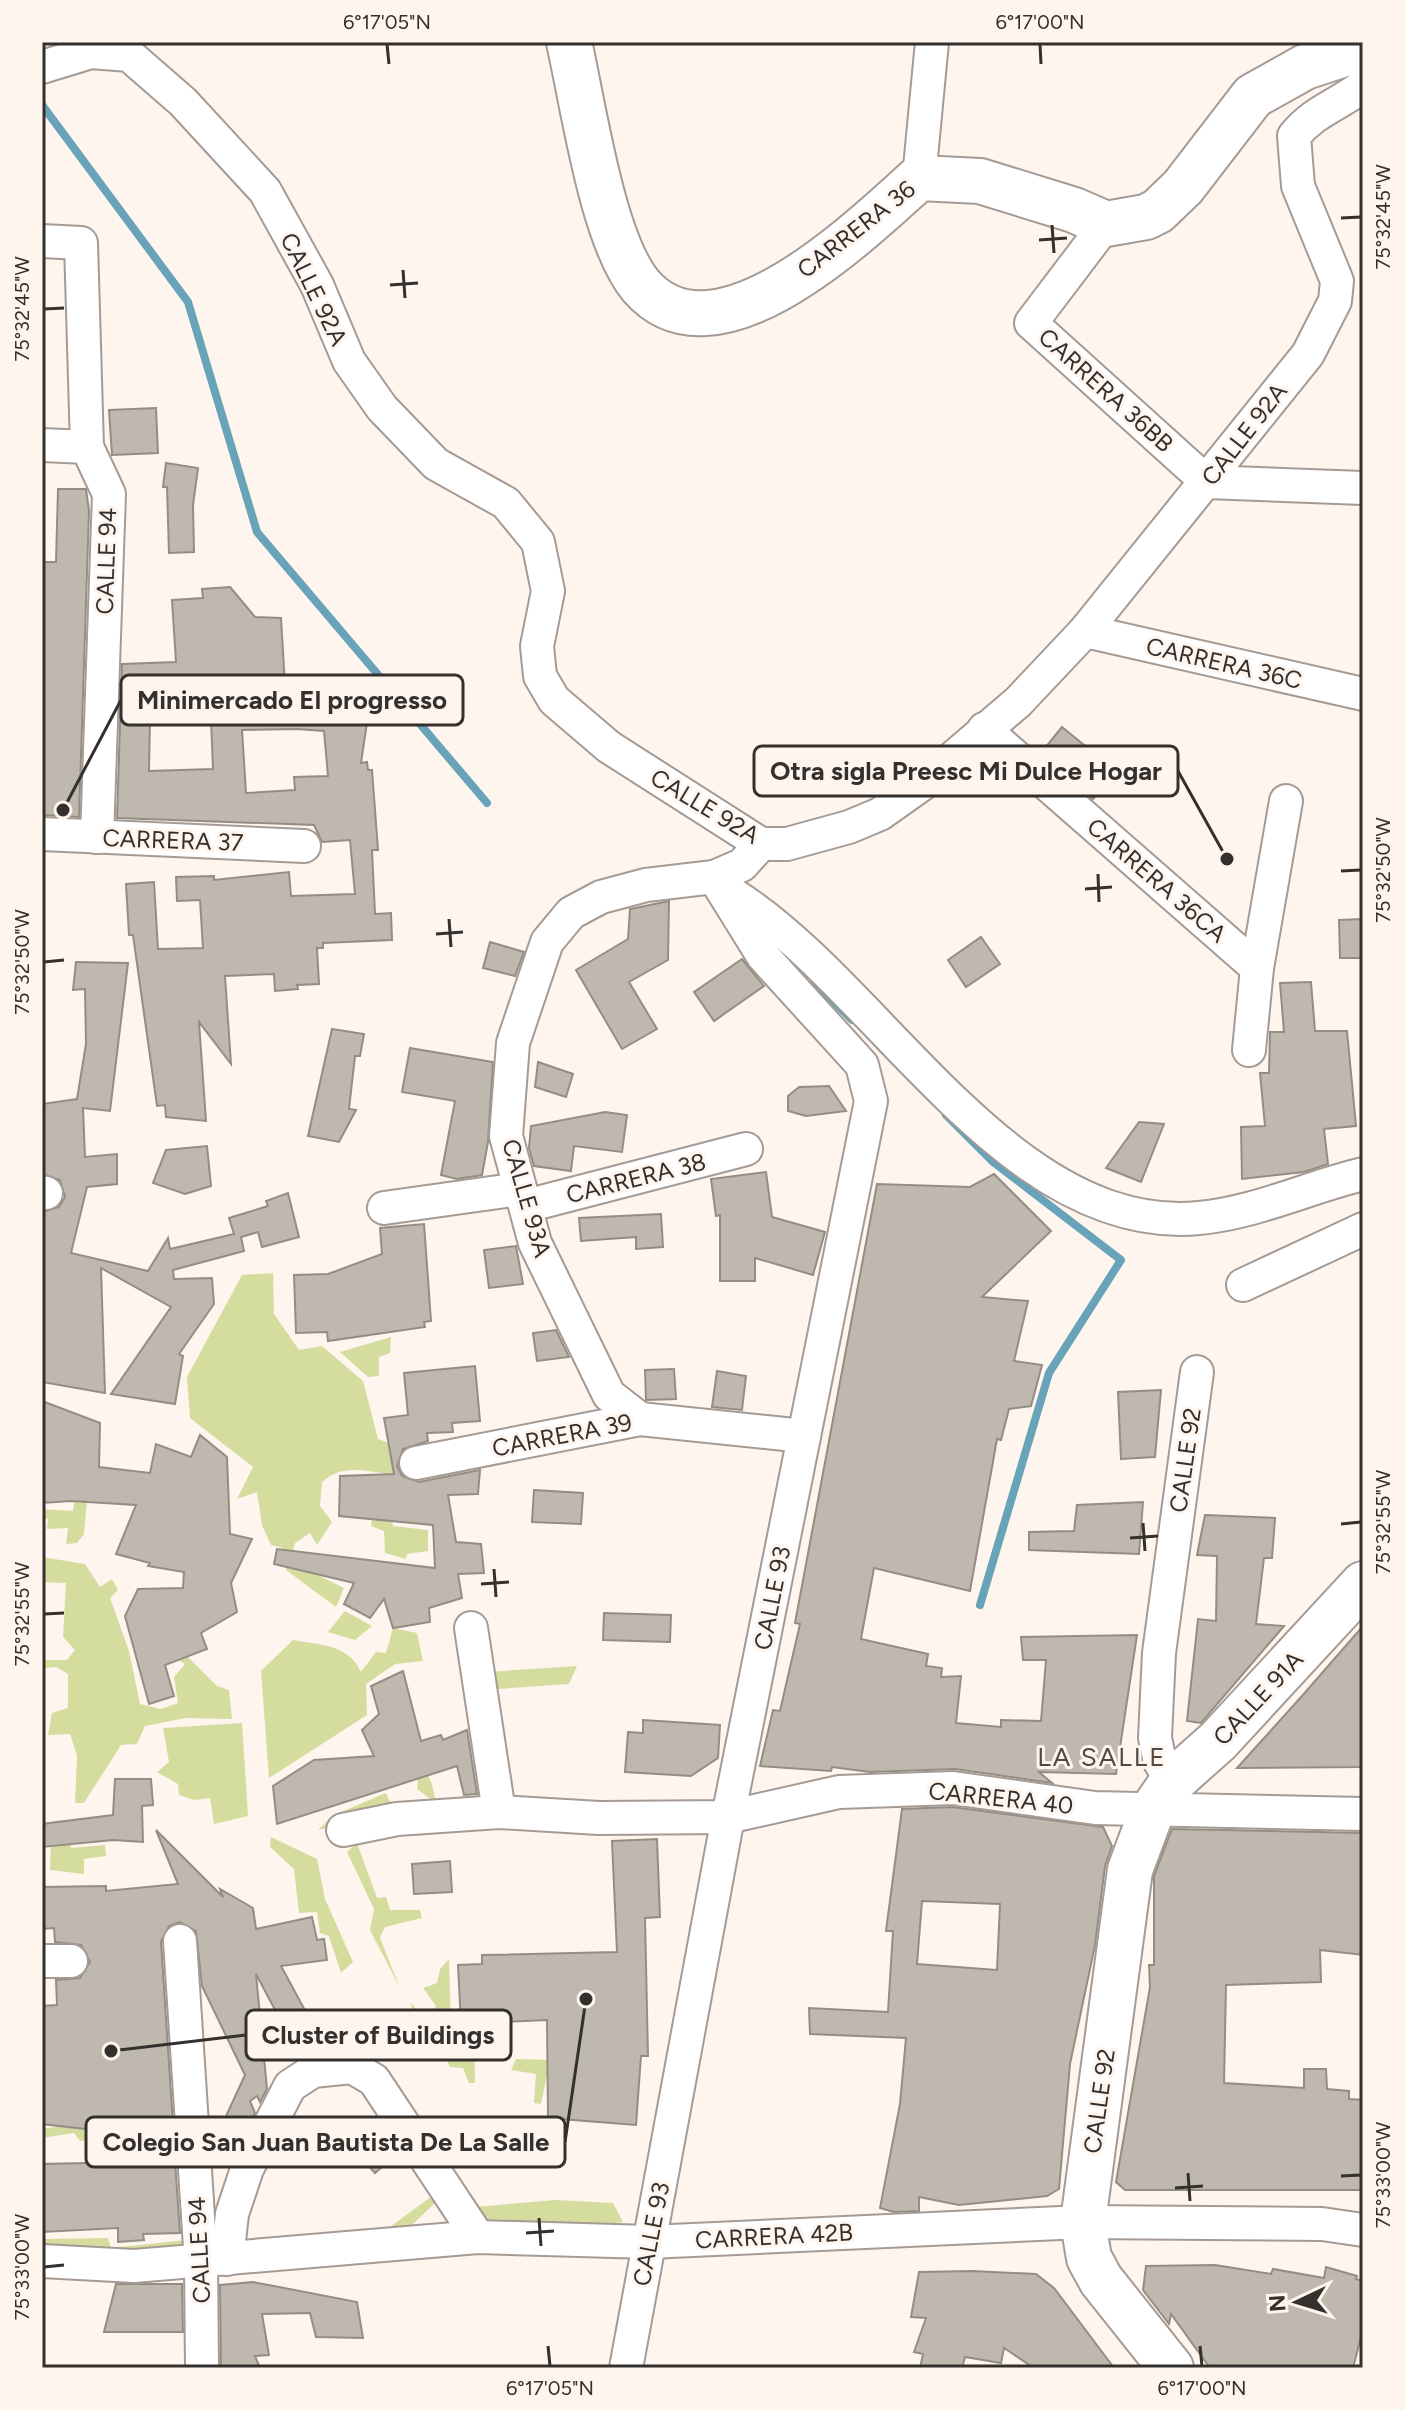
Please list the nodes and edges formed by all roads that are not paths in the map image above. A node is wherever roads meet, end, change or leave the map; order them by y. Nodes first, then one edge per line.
1 (569, 42) edge
2 (932, 42) edge
3 (1363, 48) edge
4 (42, 67) edge
5 (1363, 86) edge
6 (919, 178) junction
7 (1106, 224) junction
8 (42, 241) edge
9 (42, 445) edge
10 (87, 447) junction
11 (1207, 482) junction
12 (1363, 488) edge
13 (1085, 631) junction
14 (1363, 694) edge
15 (984, 729) junction
16 (1286, 801) dead end
17 (42, 834) edge
18 (97, 837) junction
19 (761, 844) junction
20 (304, 846) dead end
21 (718, 881) junction
22 (1257, 968) junction
23 (1249, 1050) dead end
24 (746, 1149) dead end
25 (1363, 1174) edge
26 (523, 1198) junction
27 (384, 1208) dead end
28 (1363, 1229) edge
29 (1243, 1285) dead end
30 (1197, 1372) dead end
31 (640, 1419) junction
32 (804, 1436) junction
33 (416, 1463) dead end
34 (1363, 1584) edge
35 (471, 1628) dead end
36 (1162, 1796) junction
37 (499, 1812) junction
38 (1363, 1814) edge
39 (728, 1817) junction
40 (343, 1830) dead end
41 (180, 1941) dead end
42 (1083, 2222) junction
43 (1363, 2230) edge
44 (478, 2237) junction
45 (649, 2242) junction
46 (42, 2261) edge
47 (214, 2261) junction
48 (202, 2368) edge
49 (626, 2368) edge
50 (1171, 2368) edge

1 - 6 main road, CARRERA 36
2 - 6 street
3 - 7 main road
4 - 19 street, CALLE 92A
5 - 11 street, CALLE 92A
6 - 7 main road, CARRERA 36
7 - 11 street, CARRERA 36BB
8 - 10 street, CALLE 94
9 - 10 street
10 - 18 street, CALLE 94
11 - 12 street
11 - 13 street, CALLE 92A
13 - 14 street, CARRERA 36C
13 - 15 street, CALLE 92A
15 - 19 street, CALLE 92A
15 - 22 street, CARRERA 36CA
16 - 22 street
17 - 18 street, CARRERA 37
18 - 20 street, CARRERA 37
19 - 21 street
21 - 25 street
21 - 26 street, CALLE 93A
21 - 32 street, CALLE 93
22 - 23 street
24 - 26 street, CARRERA 38
26 - 27 street, CARRERA 38
26 - 31 street, CALLE 93A
28 - 29 street
30 - 36 street, CALLE 92
31 - 32 street, CARRERA 39
31 - 33 street, CARRERA 39
32 - 39 street, CALLE 93
34 - 36 main road, CALLE 91A
35 - 37 street
36 - 38 street, CARRERA 40
36 - 39 street, CARRERA 40
36 - 42 main road, CALLE 92
37 - 39 street, CARRERA 40
37 - 40 street, CARRERA 40
39 - 45 street, CALLE 93
41 - 47 street, CALLE 94
42 - 43 street, CARRERA 42B
42 - 45 street, CARRERA 42B
42 - 50 main road, CALLE 92
44 - 45 street, CARRERA 42B
44 - 47 street, CARRERA 42B
44 - 47 street
45 - 49 street, CALLE 93
46 - 47 street, CARRERA 42B
47 - 48 street, CALLE 94

